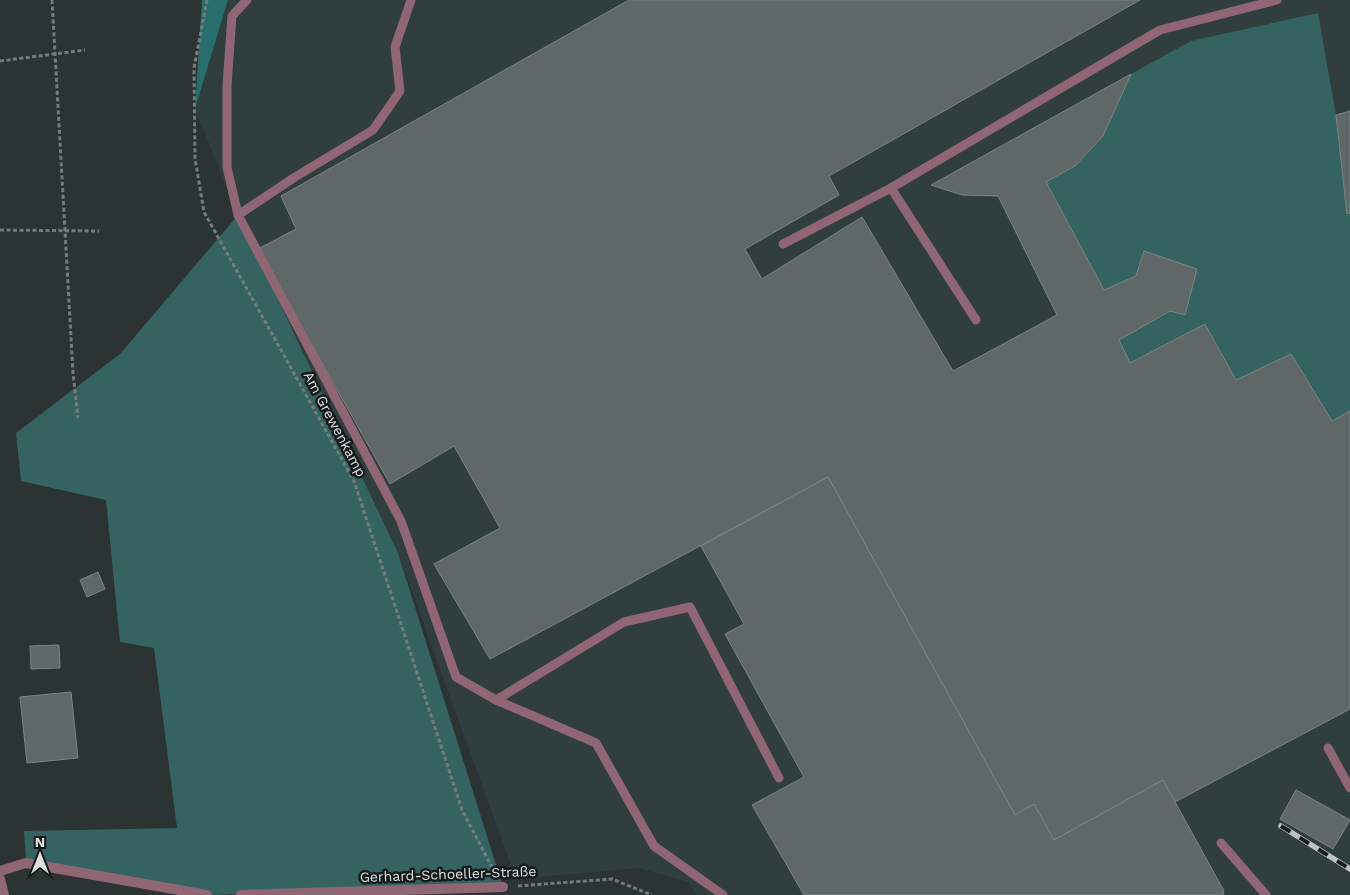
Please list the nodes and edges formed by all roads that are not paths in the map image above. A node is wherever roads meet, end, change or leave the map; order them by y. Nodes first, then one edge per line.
1 (247, 0) edge
2 (411, 0) edge
3 (1277, 0) edge
4 (892, 188) junction
5 (238, 215) junction
6 (782, 244) dead end
7 (976, 320) dead end
8 (496, 700) junction
9 (1328, 748) dead end
10 (779, 778) dead end
11 (1350, 788) edge
12 (1221, 843) dead end
13 (0, 871) edge
14 (0, 879) edge
15 (503, 887) road end
16 (4, 895) edge
17 (207, 895) edge
18 (242, 895) edge
19 (723, 895) edge
20 (1266, 895) edge

1 - 5 lane
2 - 5 lane
3 - 4 lane
4 - 6 lane
4 - 7 lane
5 - 8 lane
8 - 10 lane
8 - 19 lane
9 - 11 lane
12 - 20 lane
13 - 17 street
14 - 16 street
15 - 18 street, Gerhard-Schoeller-Straße

